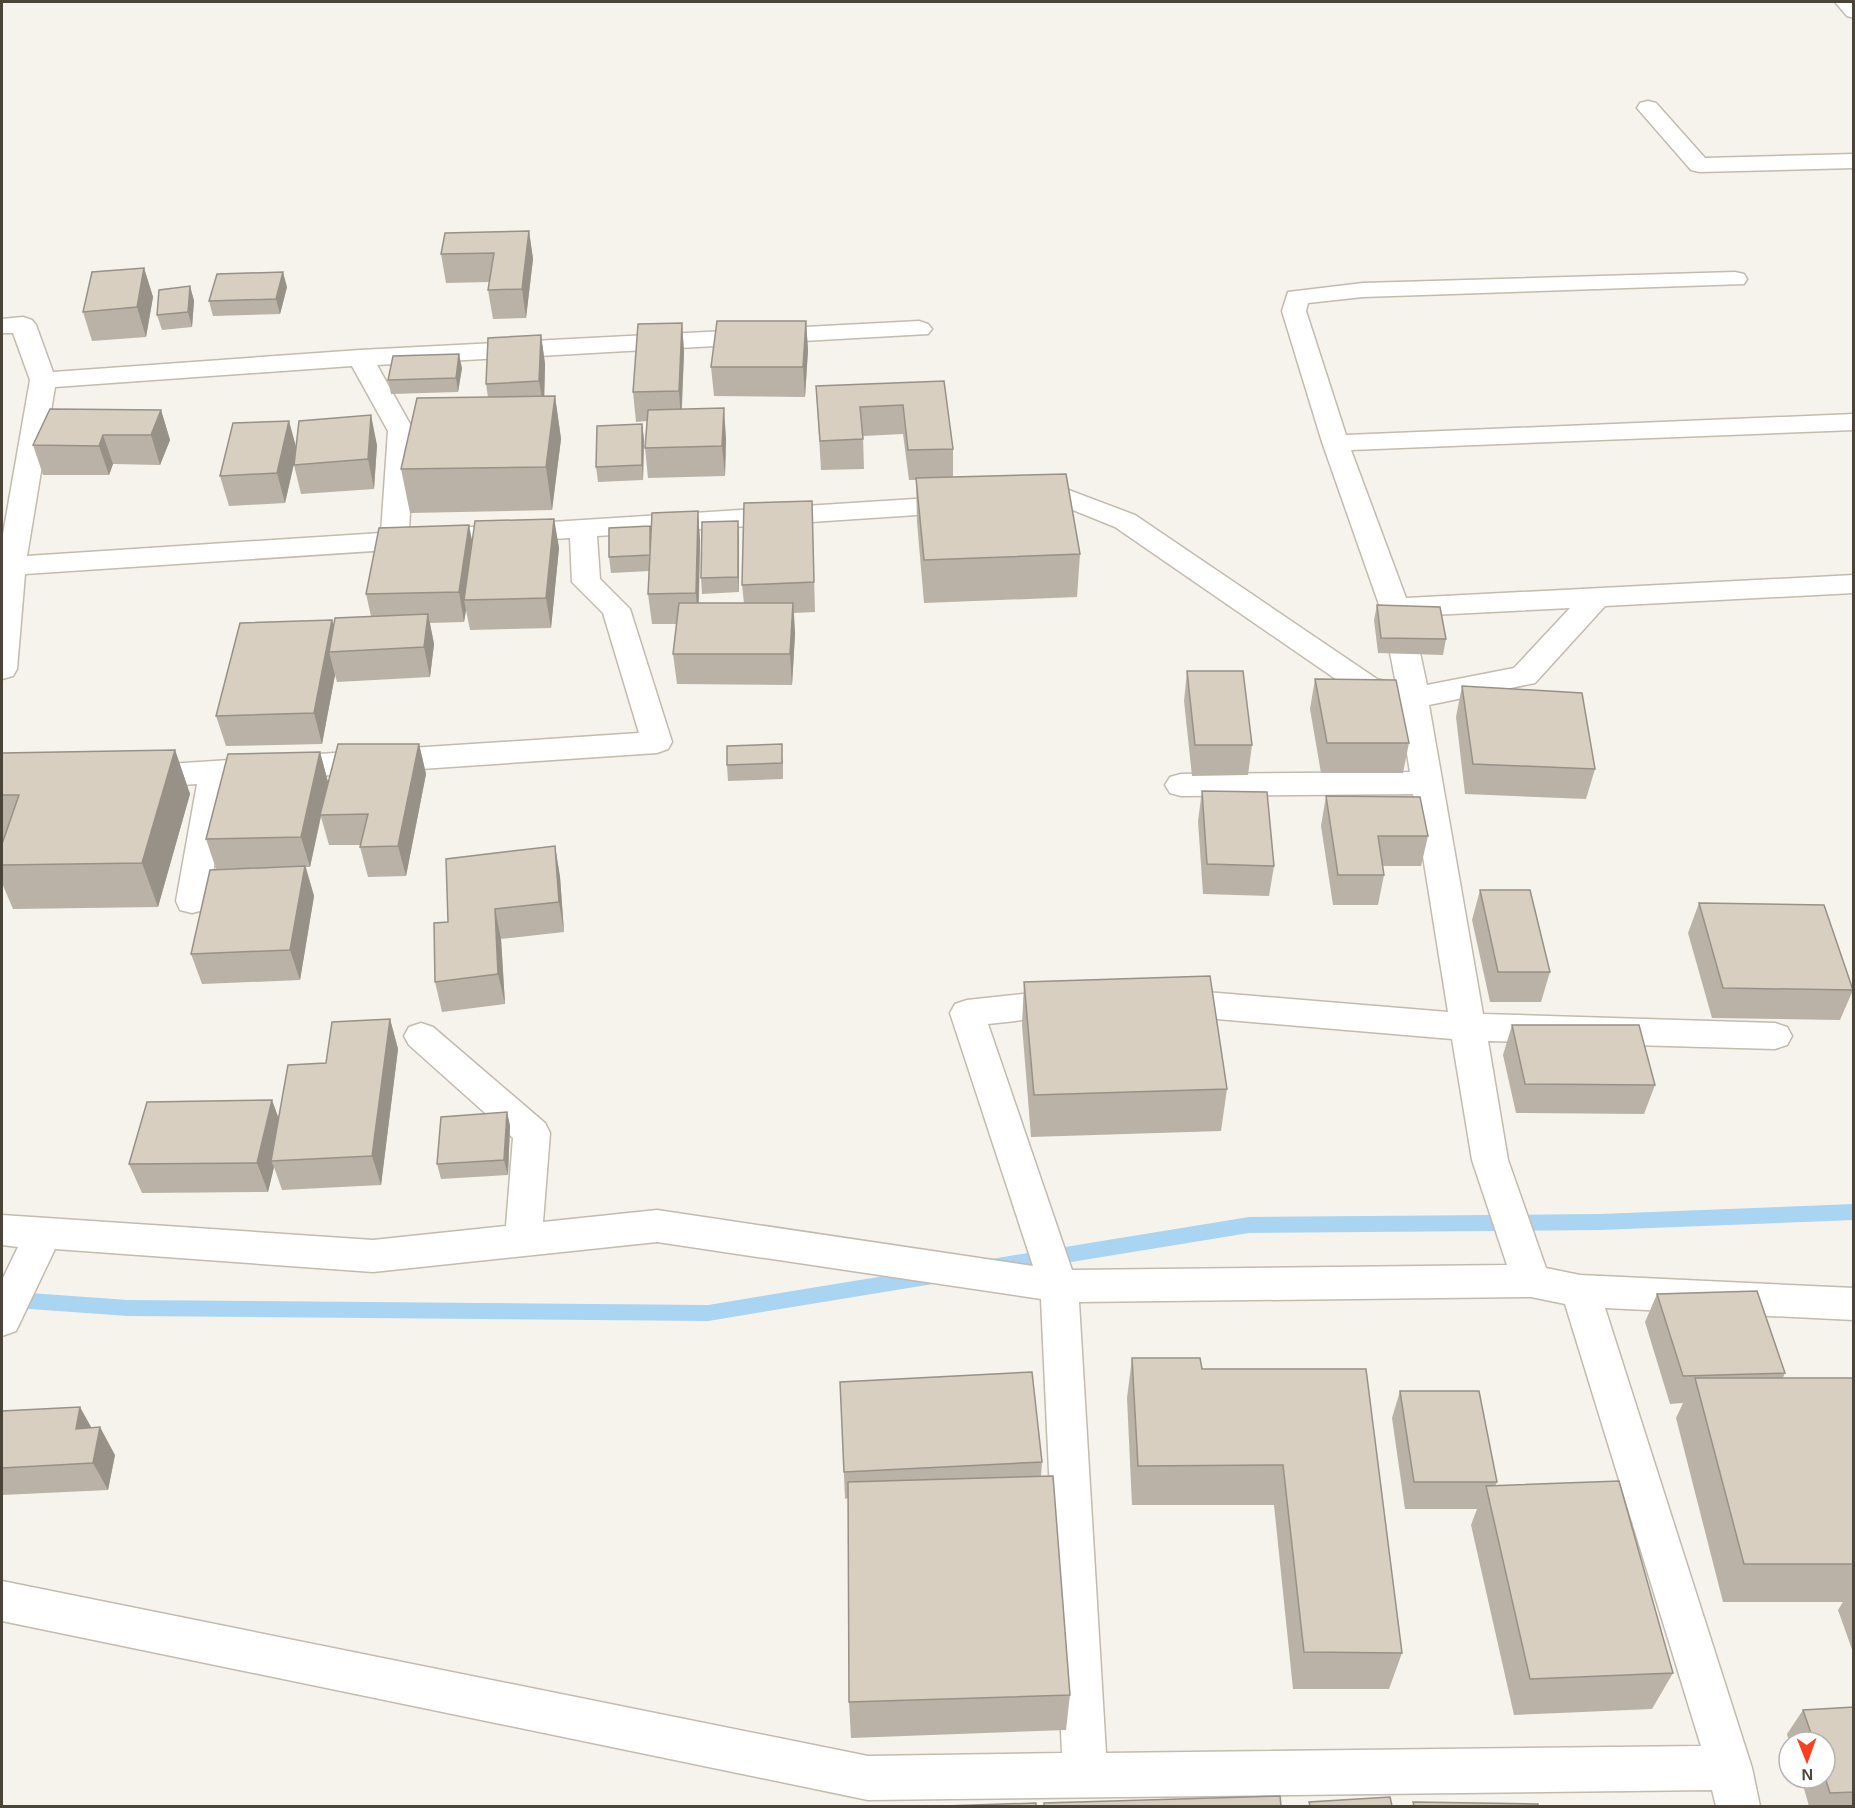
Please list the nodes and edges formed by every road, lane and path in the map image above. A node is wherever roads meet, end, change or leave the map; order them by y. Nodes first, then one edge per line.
1 (1845, 2) edge
2 (1854, 12) edge
3 (1648, 108) dead end
4 (1854, 161) edge
5 (1735, 279) dead end
6 (2, 326) edge
7 (919, 329) dead end
8 (360, 358) junction
9 (44, 380) junction
10 (1854, 422) edge
11 (1336, 444) junction
12 (1058, 494) edge
13 (969, 503) edge
14 (583, 529) junction
15 (394, 541) junction
16 (12, 566) junction
17 (1854, 584) edge
18 (1597, 597) junction
19 (1393, 608) junction
20 (2, 669) edge
21 (1413, 698) junction
22 (215, 772) junction
23 (108, 779) edge
24 (1426, 783) junction
25 (1181, 785) dead end
26 (192, 902) dead end
27 (1102, 998) edge
28 (1137, 999) edge
29 (1468, 1028) junction
30 (421, 1036) dead end
31 (1775, 1036) dead end
32 (2, 1230) edge
33 (44, 1232) junction
34 (523, 1240) junction
35 (1531, 1281) junction
36 (1058, 1284) junction
37 (1580, 1291) junction
38 (1854, 1304) edge
39 (2, 1319) edge
40 (2, 1601) edge
41 (1085, 1775) junction
42 (1734, 1787) edge

1 - 2 street
3 - 4 street
5 - 11 street
6 - 9 street
7 - 8 street
8 - 9 street
8 - 15 street
9 - 16 street
10 - 11 street
11 - 19 street
12 - 21 street
13 - 14 street
14 - 15 street
14 - 22 street
15 - 16 street
16 - 20 street
17 - 18 street
18 - 19 street
18 - 21 street
19 - 21 street
21 - 24 street
22 - 23 street
22 - 26 street
24 - 25 street
24 - 29 street
27 - 36 street
28 - 29 street
29 - 31 street
29 - 35 street
30 - 34 street
32 - 33 street
33 - 34 street
33 - 39 street
34 - 36 street
35 - 36 street
35 - 37 street
36 - 41 street
37 - 38 street
37 - 42 street
40 - 41 street
41 - 42 street

